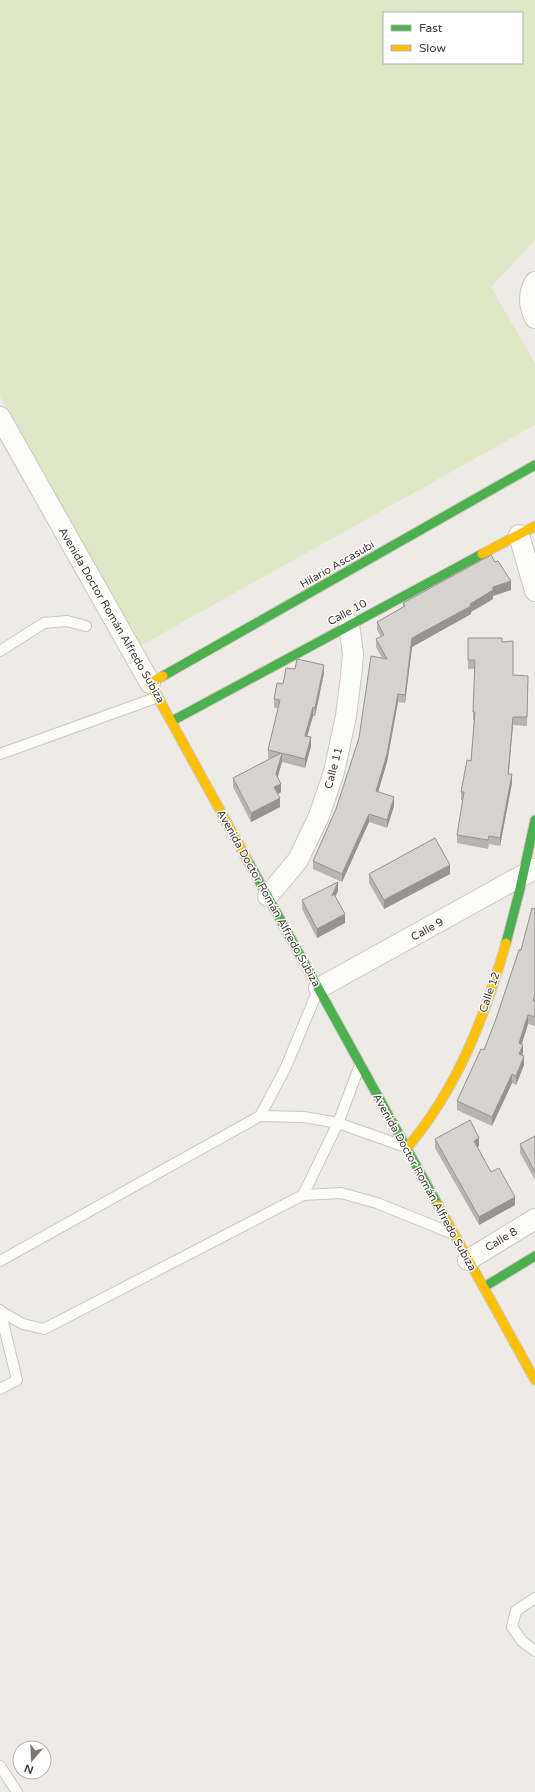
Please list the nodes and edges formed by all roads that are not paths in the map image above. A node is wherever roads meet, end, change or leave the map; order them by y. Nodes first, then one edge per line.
1 (532, 289) edge
2 (535, 318) edge
3 (0, 417) edge
4 (535, 465) edge
5 (527, 530) edge
6 (535, 591) edge
7 (349, 624) junction
8 (86, 626) dead end
9 (0, 651) edge
10 (154, 690) junction
11 (172, 721) junction
12 (0, 754) edge
13 (535, 820) edge
14 (530, 872) edge
15 (268, 896) junction
16 (319, 988) junction
17 (360, 1064) junction
18 (260, 1116) junction
19 (338, 1122) junction
20 (406, 1148) junction
21 (303, 1194) junction
22 (535, 1220) edge
23 (454, 1234) junction
24 (535, 1256) edge
25 (468, 1260) junction
26 (0, 1262) edge
27 (484, 1287) junction
28 (0, 1310) edge
29 (535, 1380) edge
30 (0, 1389) edge
31 (535, 1598) edge
32 (535, 1651) edge
33 (0, 1766) edge
34 (17, 1792) edge

1 - 2 street
3 - 10 street, Avenida Doctor Román Alfredo Subiza
4 - 10 street, Hilario Ascasubi
5 - 6 street
5 - 7 street, Calle 10
7 - 11 street, Calle 10
7 - 15 street, Calle 11
8 - 9 lane
10 - 11 street, Avenida Doctor Román Alfredo Subiza
10 - 12 lane
11 - 15 street, Avenida Doctor Román Alfredo Subiza
13 - 14 street, Calle 12
14 - 16 street, Calle 9
14 - 20 street, Calle 12
15 - 16 street, Avenida Doctor Román Alfredo Subiza
16 - 17 street, Avenida Doctor Román Alfredo Subiza
16 - 18 lane
17 - 19 lane
17 - 20 street, Avenida Doctor Román Alfredo Subiza
18 - 19 lane
18 - 26 lane
19 - 20 lane
19 - 21 lane
20 - 23 street, Avenida Doctor Román Alfredo Subiza
21 - 23 lane
21 - 28 lane
22 - 25 street, Calle 8
23 - 25 street, Avenida Doctor Román Alfredo Subiza
24 - 27 street
25 - 27 street, Avenida Doctor Román Alfredo Subiza
27 - 29 street, Avenida Doctor Román Alfredo Subiza
28 - 30 lane
31 - 32 lane
33 - 34 lane

